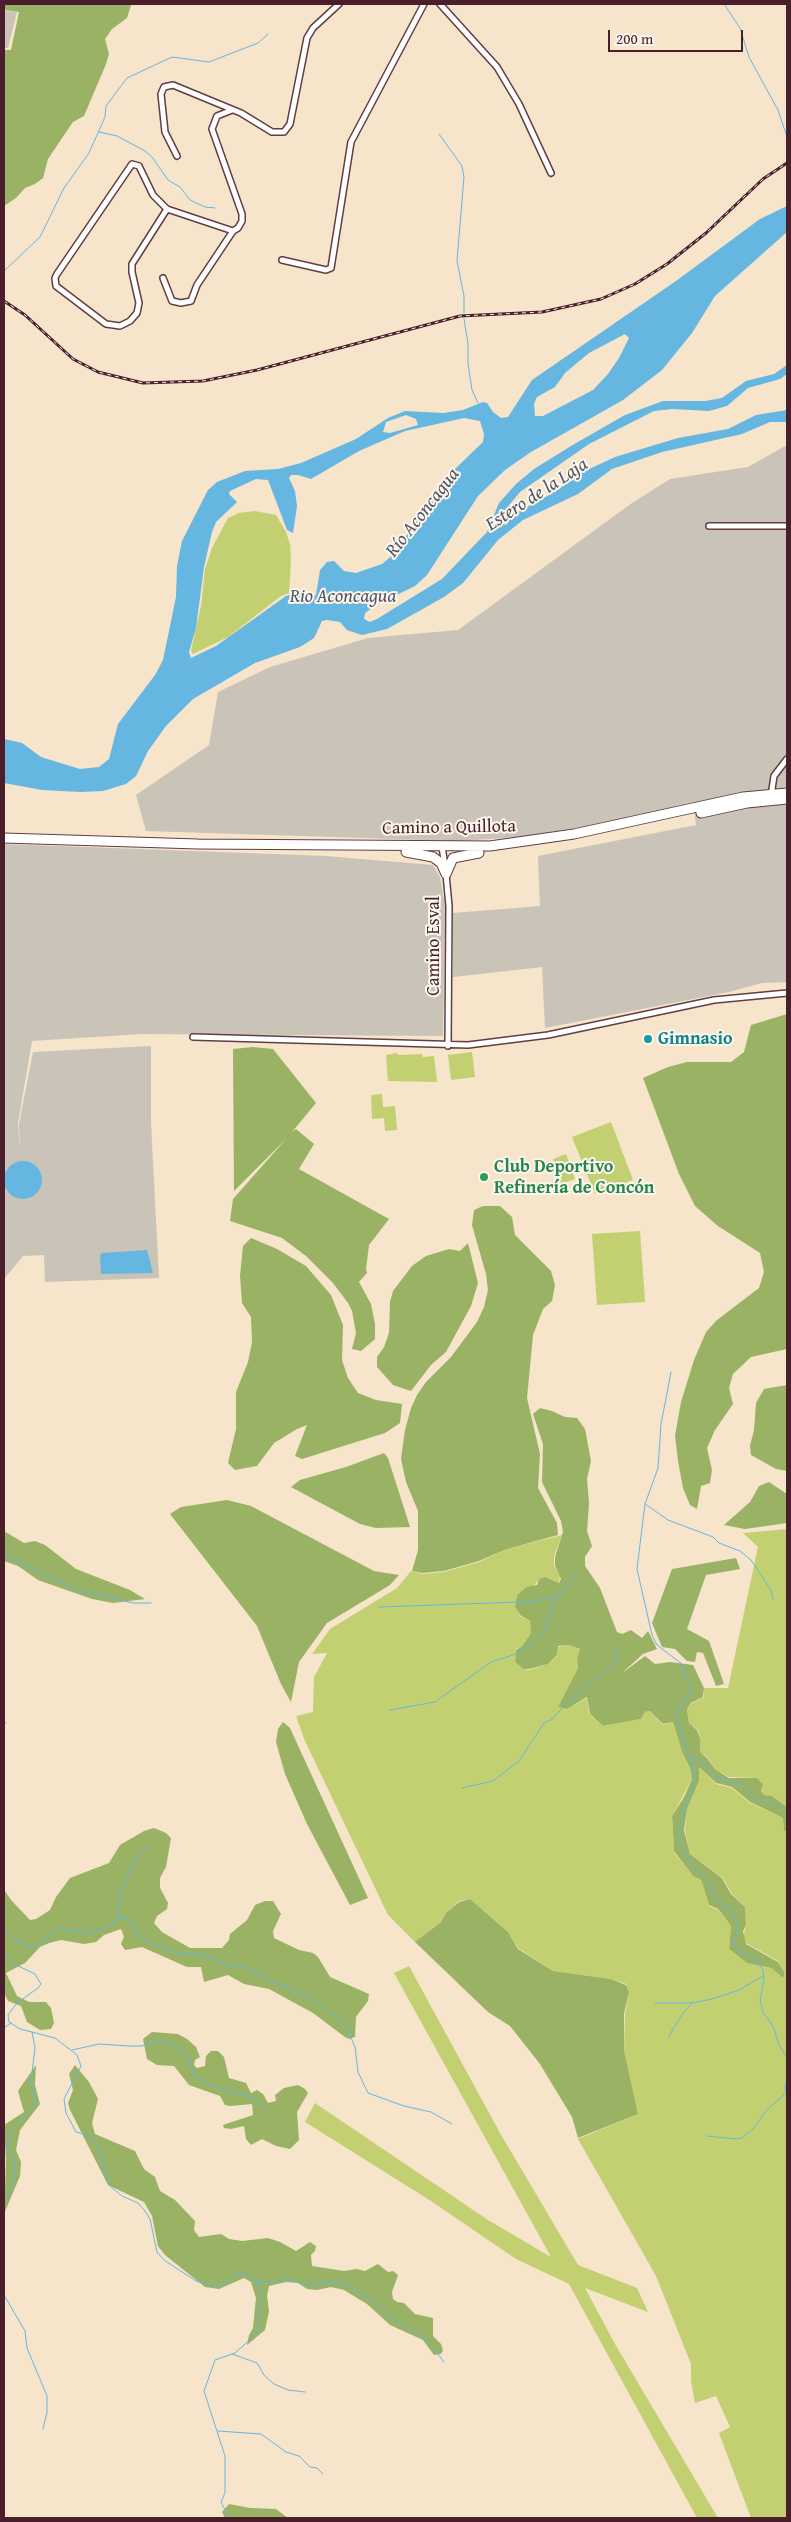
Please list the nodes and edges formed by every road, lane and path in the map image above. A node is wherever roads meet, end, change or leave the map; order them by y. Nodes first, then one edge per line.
1 (339, 4) edge
2 (424, 4) edge
3 (440, 4) edge
4 (232, 110) junction
5 (177, 156) dead end
6 (551, 173) dead end
7 (167, 209) junction
8 (233, 231) junction
9 (282, 260) dead end
10 (163, 278) dead end
11 (709, 526) dead end
12 (787, 526) edge
13 (787, 759) edge
14 (787, 793) edge
15 (771, 797) junction
16 (787, 799) edge
17 (4, 838) edge
18 (198, 844) junction
19 (442, 850) junction
20 (406, 852) junction
21 (479, 853) junction
22 (446, 874) junction
23 (787, 993) edge
24 (193, 1037) dead end
25 (448, 1046) junction

1 - 4 street
2 - 9 street
3 - 6 street
4 - 5 street
4 - 8 street
7 - 7 street
7 - 8 street
8 - 10 street
11 - 12 street
13 - 15 street
14 - 15 main road, Camino a Quillota
15 - 16 main road, Camino a Quillota
15 - 19 main road, Camino a Quillota
15 - 21 main road, Camino a Quillota
17 - 18 main road, Camino a Quillota
18 - 19 main road, Camino a Quillota
18 - 20 main road, Camino a Quillota
19 - 20 main road, Camino a Quillota
19 - 21 main road, Camino a Quillota
19 - 22 street, Camino Esval
20 - 22 main road
21 - 22 main road
22 - 25 street, Camino Esval
23 - 25 street
24 - 25 street

